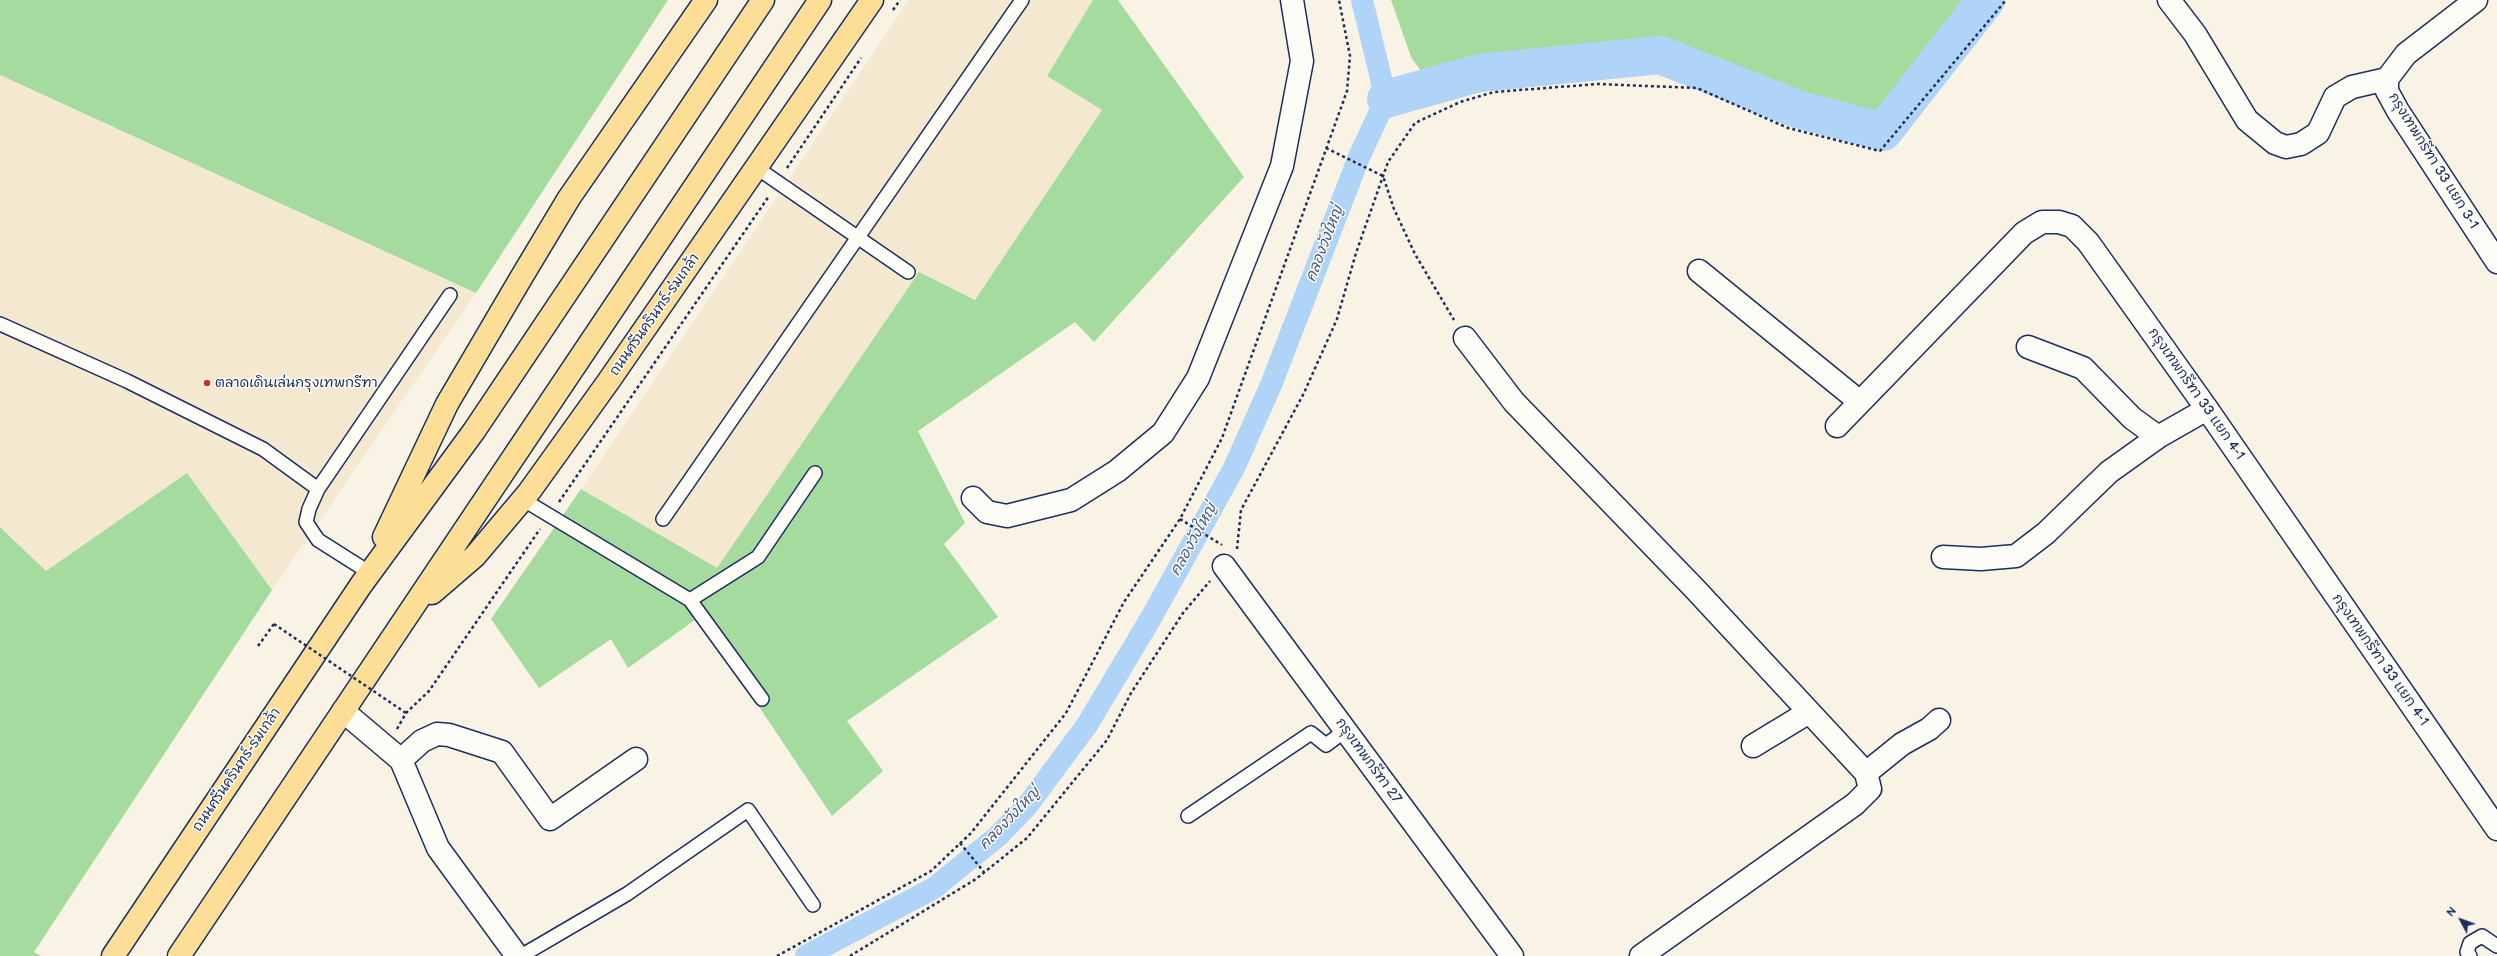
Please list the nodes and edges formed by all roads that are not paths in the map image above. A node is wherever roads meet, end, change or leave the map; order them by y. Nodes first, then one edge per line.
1 (706, 0) edge
2 (763, 0) edge
3 (820, 0) edge
4 (872, 0) edge
5 (1022, 0) edge
6 (1292, 0) edge
7 (2169, 0) edge
8 (2472, 1) edge
9 (2387, 79) junction
10 (757, 168) junction
11 (858, 238) junction
12 (2497, 262) edge
13 (1699, 271) dead end
14 (908, 272) dead end
15 (450, 295) dead end
16 (0, 324) edge
17 (1465, 338) road end
18 (2028, 348) dead end
19 (1860, 402) junction
20 (2207, 409) junction
21 (1837, 426) dead end
22 (2158, 437) junction
23 (815, 473) dead end
24 (318, 489) junction
25 (973, 498) dead end
26 (522, 499) junction
27 (663, 518) dead end
28 (1943, 557) dead end
29 (1230, 560) road end
30 (364, 578) junction
31 (690, 600) junction
32 (412, 609) junction
33 (762, 699) dead end
34 (343, 711) junction
35 (1809, 712) junction
36 (1939, 720) dead end
37 (1346, 730) junction
38 (1753, 746) dead end
39 (401, 760) junction
40 (636, 760) dead end
41 (1866, 773) junction
42 (1188, 816) dead end
43 (2497, 829) edge
44 (813, 905) dead end
45 (2497, 946) edge
46 (113, 956) edge
47 (179, 956) edge
48 (517, 956) edge
49 (521, 956) edge
50 (1512, 956) edge
51 (1641, 956) edge
52 (2470, 956) edge

1 - 30 main road, ถนนศรีนครินทร์-ร่มเกล้า
2 - 30 main road, ถนนศรีนครินทร์-ร่มเกล้า
3 - 32 main road, ถนนศรีนครินทร์-ร่มเกล้า
4 - 10 main road, ถนนศรีนครินทร์-ร่มเกล้า
5 - 11 lane
6 - 25 street
7 - 9 street
8 - 9 street, กรุงเทพกรีฑา 33 แยก 3-1
9 - 12 street, กรุงเทพกรีฑา 33 แยก 3-1
10 - 11 lane
10 - 26 main road, ถนนศรีนครินทร์-ร่มเกล้า
11 - 14 lane
11 - 27 lane
13 - 19 street
15 - 24 lane
16 - 24 lane
17 - 35 street
18 - 22 street
19 - 20 street, กรุงเทพกรีฑา 33 แยก 4-1
19 - 21 street, กรุงเทพกรีฑา 33 แยก 4-1
20 - 22 street
20 - 43 street, กรุงเทพกรีฑา 33 แยก 4-1
22 - 28 street
23 - 31 lane
24 - 30 lane
26 - 31 lane
26 - 32 main road, ถนนศรีนครินทร์-ร่มเกล้า
29 - 37 street, กรุงเทพกรีฑา 27
30 - 46 main road, ถนนศรีนครินทร์-ร่มเกล้า
31 - 33 lane
32 - 34 main road, ถนนศรีนครินทร์-ร่มเกล้า
34 - 39 street
34 - 47 main road, ถนนศรีนครินทร์-ร่มเกล้า
35 - 38 street
35 - 41 street
36 - 41 street
37 - 42 lane
37 - 50 street, กรุงเทพกรีฑา 27
39 - 40 street
39 - 48 street
41 - 51 street
44 - 49 lane
45 - 52 lane

